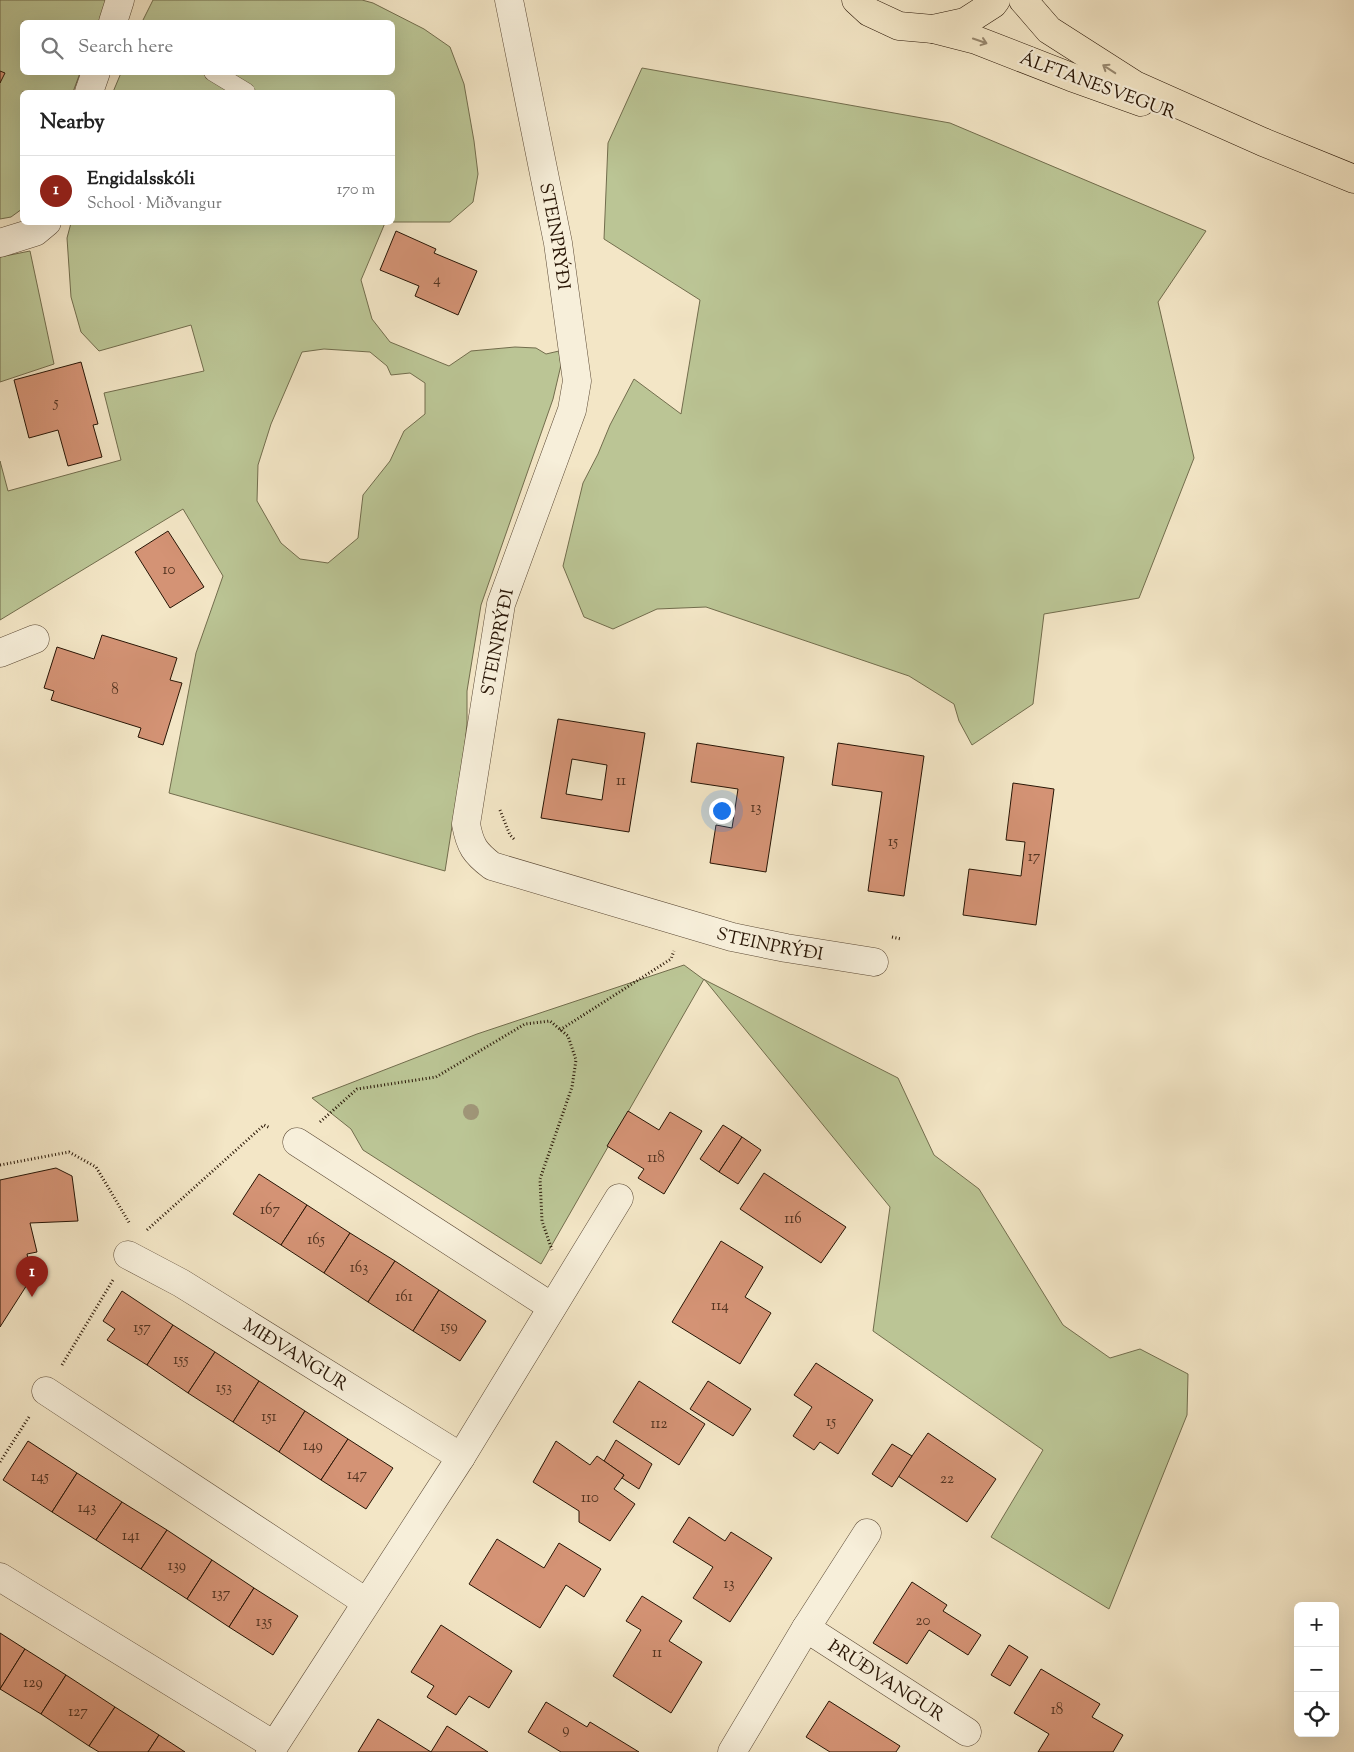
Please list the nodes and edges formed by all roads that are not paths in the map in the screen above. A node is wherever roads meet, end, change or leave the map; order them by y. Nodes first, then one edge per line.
1 (509, 0) edge
2 (856, 0) edge
3 (996, 0) edge
4 (1023, 0) edge
5 (933, 29) junction
6 (95, 75) edge
7 (218, 75) edge
8 (90, 90) edge
9 (243, 90) edge
10 (1264, 142) junction
11 (1354, 179) edge
12 (43, 225) edge
13 (0, 243) edge
14 (35, 639) dead end
15 (0, 653) edge
16 (874, 962) dead end
17 (298, 1142) road end
18 (619, 1198) dead end
19 (131, 1243) road end
20 (552, 1307) junction
21 (46, 1391) dead end
22 (461, 1457) junction
23 (867, 1533) dead end
24 (0, 1577) edge
25 (366, 1602) junction
26 (806, 1628) junction
27 (967, 1732) dead end
28 (272, 1749) edge
29 (732, 1752) edge

1 - 16 street, STEINPRÝÐI
2 - 5 main road, ÁLFTANESVEGUR
3 - 5 main road, ÁLFTANESVEGUR
10 -> 4 main road, ÁLFTANESVEGUR
5 -> 10 main road, ÁLFTANESVEGUR
6 - 8 street
7 - 9 lane
10 - 11 main road, ÁLFTANESVEGUR
12 - 13 street
14 - 15 street
17 - 20 street
18 - 20 street
19 - 22 street, MIÐVANGUR
20 - 22 street
21 - 25 street
22 - 25 street
23 - 26 street
24 - 28 street
25 - 28 street
26 - 27 street, ÞRÚÐVANGUR
26 - 29 street

